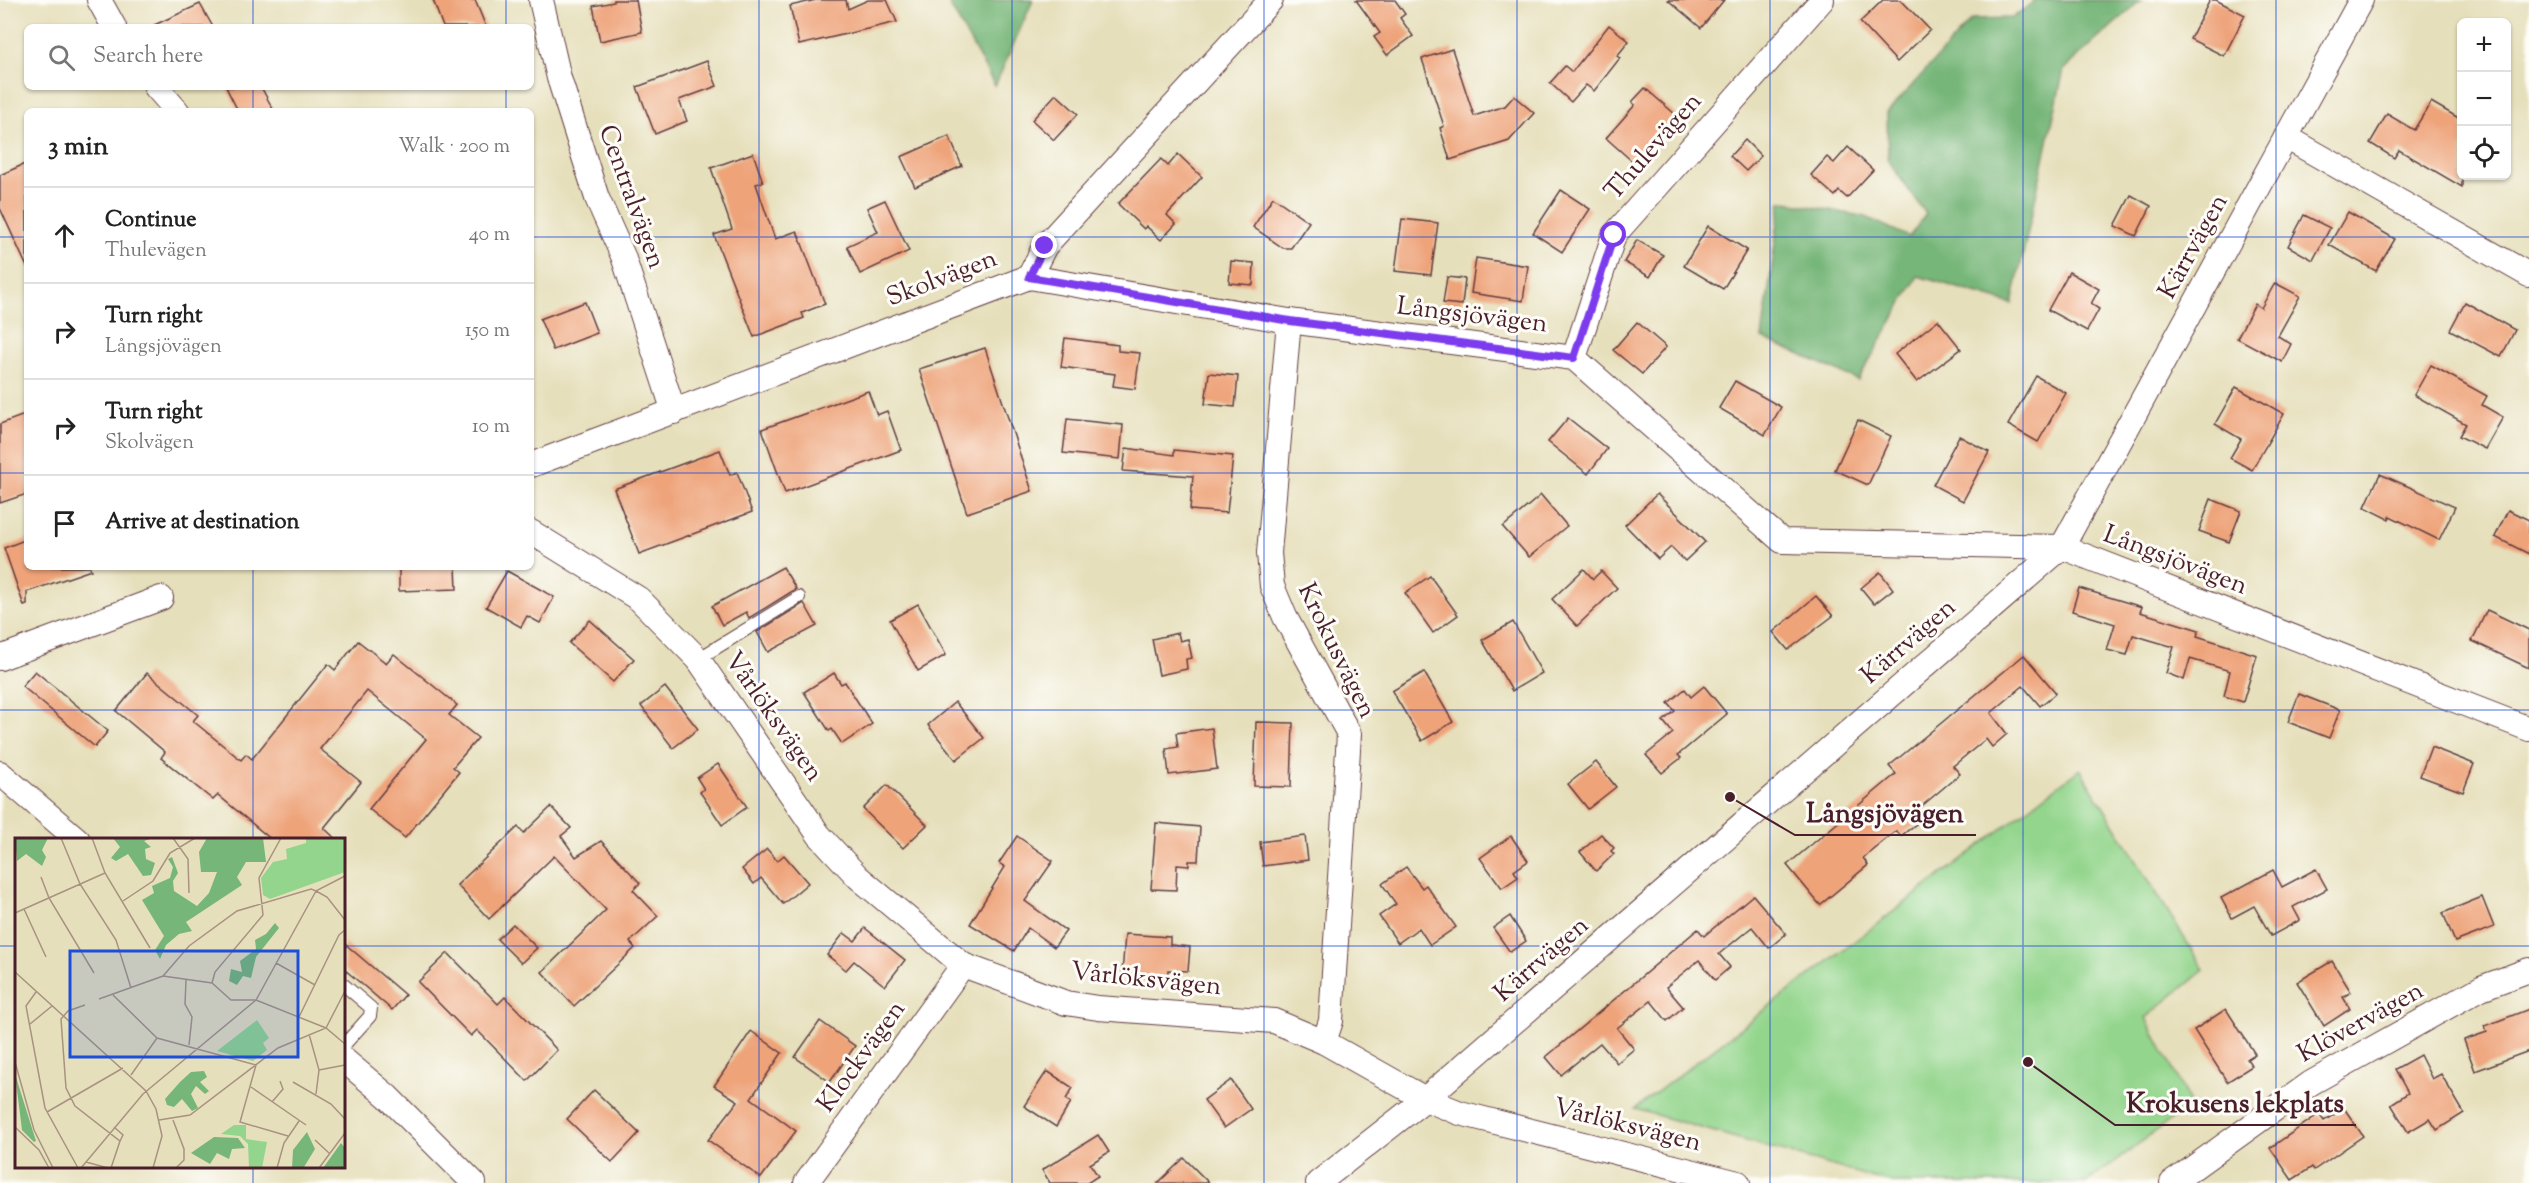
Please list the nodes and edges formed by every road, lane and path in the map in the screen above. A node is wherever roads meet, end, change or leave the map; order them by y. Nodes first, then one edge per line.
1 (99, 0) edge
2 (541, 0) edge
3 (1271, 0) edge
4 (1822, 0) edge
5 (2361, 0) edge
6 (112, 24) edge
7 (159, 90) edge
8 (174, 108) edge
9 (2286, 137) junction
10 (2529, 275) edge
11 (1029, 277) junction
12 (1290, 321) junction
13 (1574, 358) junction
14 (674, 412) junction
15 (534, 464) edge
16 (534, 534) edge
17 (2062, 547) junction
18 (799, 597) dead end
19 (161, 598) dead end
20 (0, 658) edge
21 (698, 659) junction
22 (2529, 729) edge
23 (0, 773) edge
24 (76, 838) edge
25 (963, 965) junction
26 (2529, 970) edge
27 (345, 986) edge
28 (1324, 1042) junction
29 (345, 1044) edge
30 (345, 1061) edge
31 (1425, 1099) junction
32 (474, 1183) edge
33 (806, 1183) edge
34 (1318, 1183) edge
35 (1738, 1183) edge
36 (2172, 1183) edge

1 - 6 street
2 - 14 street, Centralvägen
3 - 11 street, Skolvägen
4 - 13 street, Thulevägen
5 - 9 street, Kärrvägen
7 - 8 street
9 - 10 street
9 - 17 street, Kärrvägen
11 - 12 street, Långsjövägen
11 - 14 street, Skolvägen
12 - 13 street, Långsjövägen
12 - 28 street, Krokusvägen
13 - 17 street, Långsjövägen
14 - 15 street, Skolvägen
16 - 21 street, Vårlöksvägen
17 - 22 street, Långsjövägen
17 - 31 street, Kärrvägen
18 - 21 lane
19 - 20 street
21 - 25 street, Vårlöksvägen
23 - 24 street
25 - 28 street, Vårlöksvägen
25 - 33 street, Klockvägen
26 - 36 street, Klövervägen
27 - 29 lane
28 - 31 street, Vårlöksvägen
30 - 32 street
31 - 34 street, Kärrvägen
31 - 35 street, Vårlöksvägen

